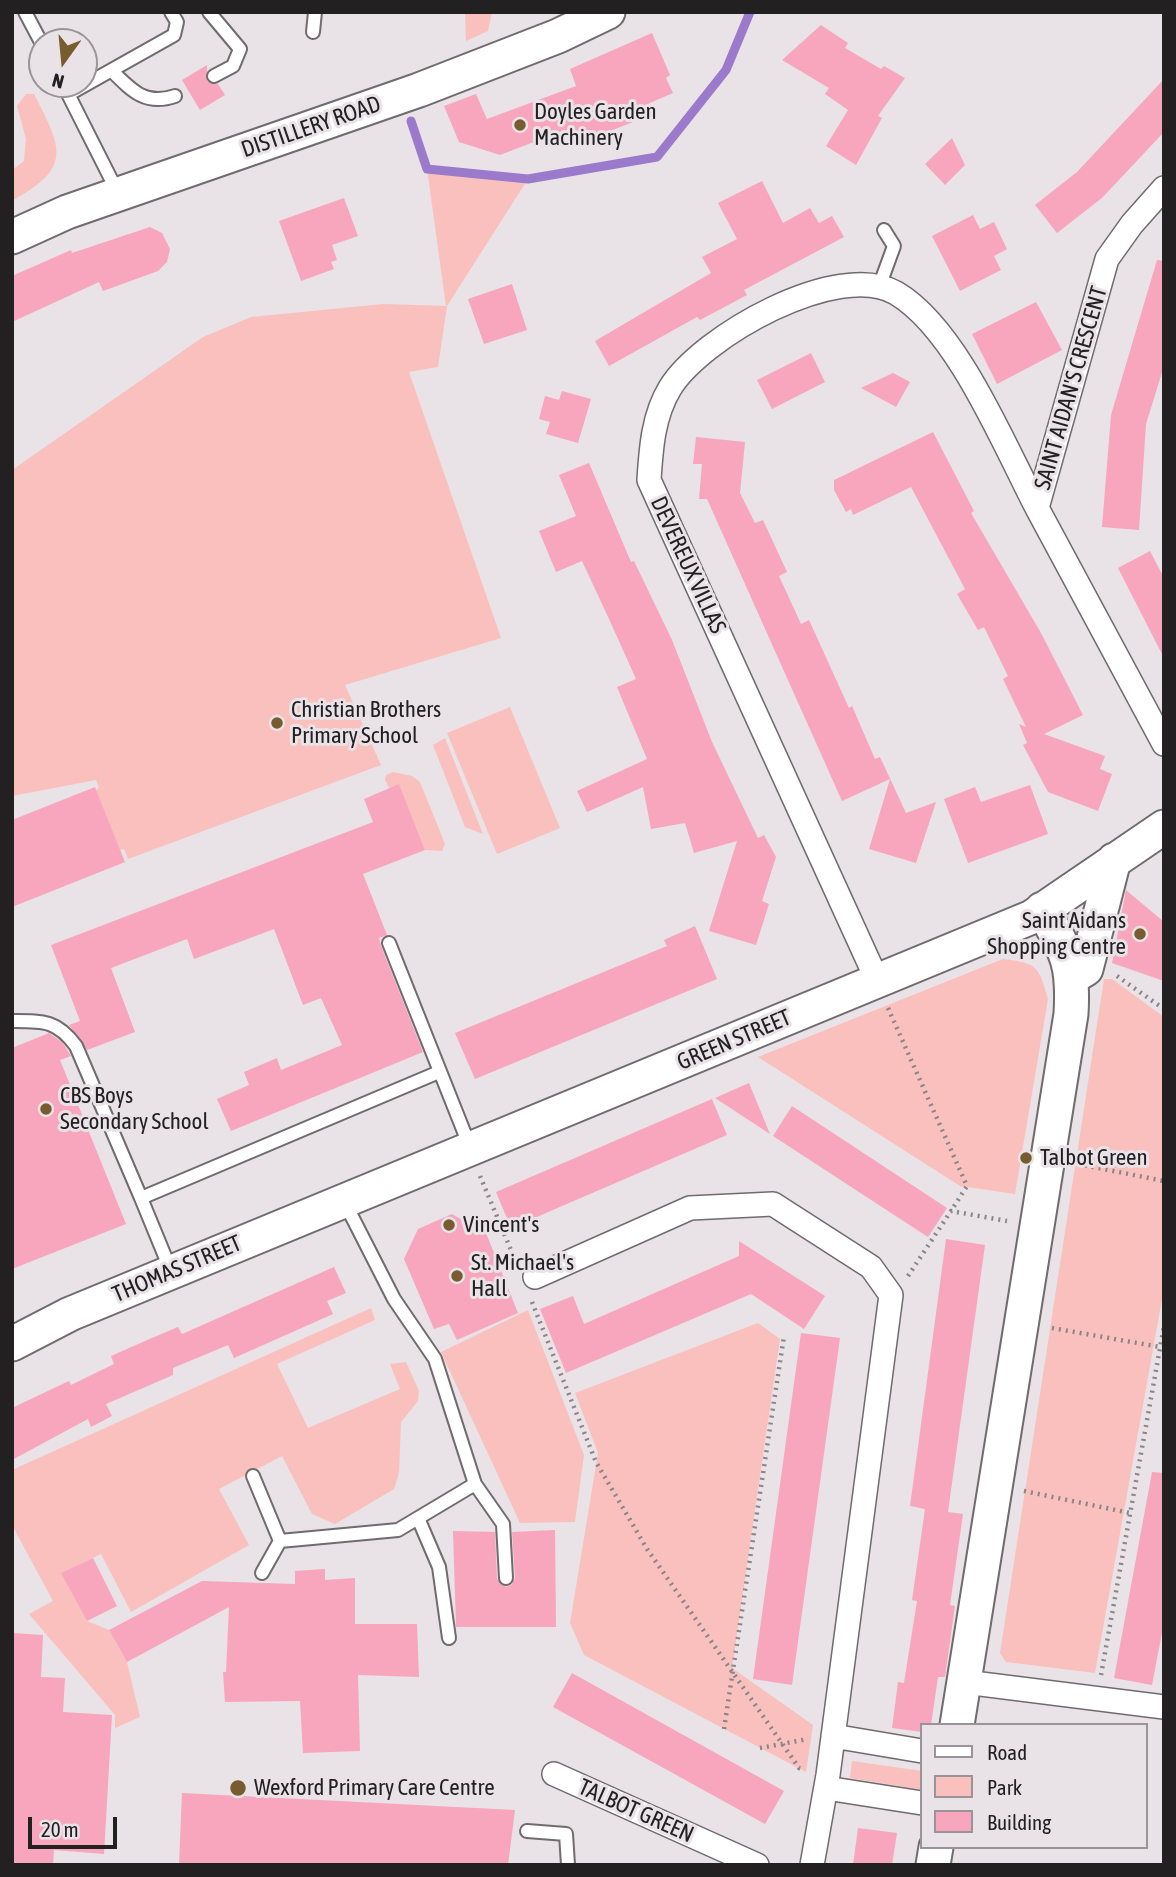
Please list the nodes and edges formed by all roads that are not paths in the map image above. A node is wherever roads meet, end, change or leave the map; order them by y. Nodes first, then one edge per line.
1 (25, 12) edge
2 (171, 12) edge
3 (209, 12) edge
4 (315, 12) edge
5 (608, 12) edge
6 (548, 24) edge
7 (34, 28) edge
8 (313, 32) dead end
9 (112, 71) junction
10 (98, 76) edge
11 (214, 76) dead end
12 (175, 96) dead end
13 (70, 98) edge
14 (1164, 188) edge
15 (119, 195) junction
16 (884, 230) dead end
17 (12, 237) edge
18 (879, 287) junction
19 (1037, 508) junction
20 (1164, 744) edge
21 (1164, 827) edge
22 (1114, 860) junction
23 (1042, 909) junction
24 (388, 943) dead end
25 (1073, 977) junction
26 (881, 991) junction
27 (12, 1021) edge
28 (439, 1072) junction
29 (470, 1147) junction
30 (141, 1198) junction
31 (344, 1200) junction
32 (172, 1271) junction
33 (535, 1277) dead end
34 (12, 1344) edge
35 (253, 1476) dead end
36 (475, 1484) junction
37 (418, 1518) junction
38 (280, 1541) junction
39 (262, 1573) dead end
40 (506, 1578) dead end
41 (449, 1638) dead end
42 (965, 1682) junction
43 (1164, 1707) edge
44 (957, 1723) edge
45 (833, 1736) junction
46 (920, 1751) edge
47 (554, 1774) dead end
48 (827, 1781) junction
49 (920, 1803) edge
50 (527, 1831) dead end
51 (568, 1865) edge
52 (757, 1865) edge
53 (812, 1865) edge

1 - 7 lane
2 - 9 lane
3 - 11 lane
4 - 8 lane
5 - 6 street, DISTILLERY ROAD
6 - 15 street, DISTILLERY ROAD
9 - 10 lane
9 - 12 lane
13 - 15 lane
14 - 19 street, SAINT AIDAN'S CRESCENT
15 - 17 street, DISTILLERY ROAD
16 - 18 lane
18 - 19 street, DEVEREUX VILLAS
18 - 26 street, DEVEREUX VILLAS
19 - 20 street, SAINT AIDAN'S CRESCENT
21 - 22 street, GREEN STREET
22 - 23 street, GREEN STREET
22 - 25 street
23 - 25 street
23 - 26 street, GREEN STREET
24 - 28 lane
25 - 42 street
26 - 29 street, GREEN STREET
27 - 30 lane
28 - 29 lane
28 - 30 lane
29 - 31 street, GREEN STREET
30 - 32 lane
31 - 32 street, THOMAS STREET
31 - 36 lane
32 - 34 street, THOMAS STREET
33 - 45 street
35 - 38 lane
36 - 37 lane
36 - 40 lane
37 - 38 lane
37 - 41 lane
38 - 39 lane
42 - 43 street
42 - 44 street
45 - 46 street
45 - 48 street
47 - 52 street, TALBOT GREEN
48 - 49 street
48 - 53 street
50 - 51 lane

